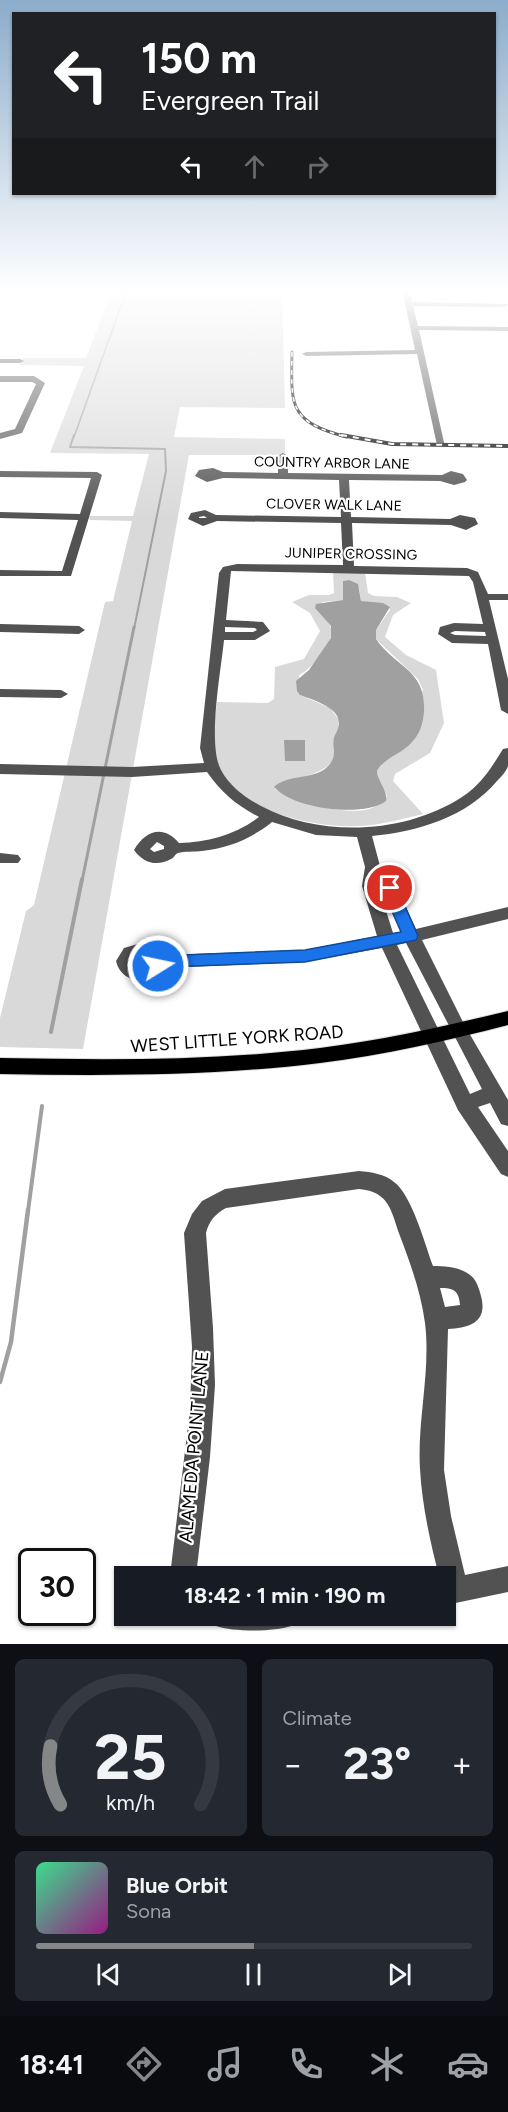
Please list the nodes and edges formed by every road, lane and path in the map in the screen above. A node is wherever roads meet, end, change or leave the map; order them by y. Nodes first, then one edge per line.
1 (422, 366) edge
2 (2, 374) edge
3 (0, 436) edge
4 (442, 445) dead end
5 (283, 456) dead end
6 (0, 474) edge
7 (219, 475) dead end
8 (283, 476) junction
9 (344, 477) junction
10 (444, 478) dead end
11 (0, 515) edge
12 (84, 517) junction
13 (213, 518) dead end
14 (346, 520) junction
15 (454, 522) dead end
16 (349, 569) junction
17 (0, 573) edge
18 (483, 597) junction
19 (508, 597) edge
20 (0, 628) edge
21 (79, 630) dead end
22 (0, 693) edge
23 (60, 694) dead end
24 (508, 710) edge
25 (508, 752) edge
26 (210, 767) junction
27 (0, 768) edge
28 (270, 816) junction
29 (363, 832) junction
30 (172, 848) dead end
31 (373, 867) junction
32 (508, 913) edge
33 (411, 936) junction
34 (387, 941) junction
35 (159, 962) dead end
36 (508, 1018) edge
37 (459, 1031) junction
38 (434, 1037) junction
39 (0, 1066) edge
40 (494, 1093) junction
41 (465, 1104) junction
42 (508, 1118) edge
43 (508, 1168) edge
44 (426, 1277) junction
45 (435, 1319) junction
46 (184, 1566) edge
47 (446, 1566) edge
48 (508, 1579) edge
49 (456, 1590) edge

1 - 4 street
2 - 3 street
5 - 8 street
6 - 12 street
7 - 8 street, COUNTRY ARBOR LANE
8 - 9 street, COUNTRY ARBOR LANE
9 - 10 street, COUNTRY ARBOR LANE
9 - 14 street
11 - 12 street
12 - 17 street
13 - 14 street, CLOVER WALK LANE
14 - 15 street, CLOVER WALK LANE
14 - 16 street
16 - 18 street, JUNIPER CROSSING
16 - 26 street, JUNIPER CROSSING
18 - 19 street
18 - 24 street
20 - 21 street
22 - 23 street
25 - 29 street
26 - 27 street
26 - 28 street
28 - 29 street
28 - 30 street
29 - 31 street
31 - 33 street
31 - 34 street
32 - 33 street
33 - 34 street
33 - 37 street
34 - 35 street
34 - 38 street
36 - 37 main road, WEST LITTLE YORK ROAD
37 - 38 main road, WEST LITTLE YORK ROAD
37 - 40 street
38 - 39 main road, WEST LITTLE YORK ROAD
38 - 41 street
40 - 41 street
40 - 42 street
41 - 43 street
44 - 45 street
44 - 45 street
44 - 46 street, ALAMEDA POINT LANE
45 - 47 street
48 - 49 street

